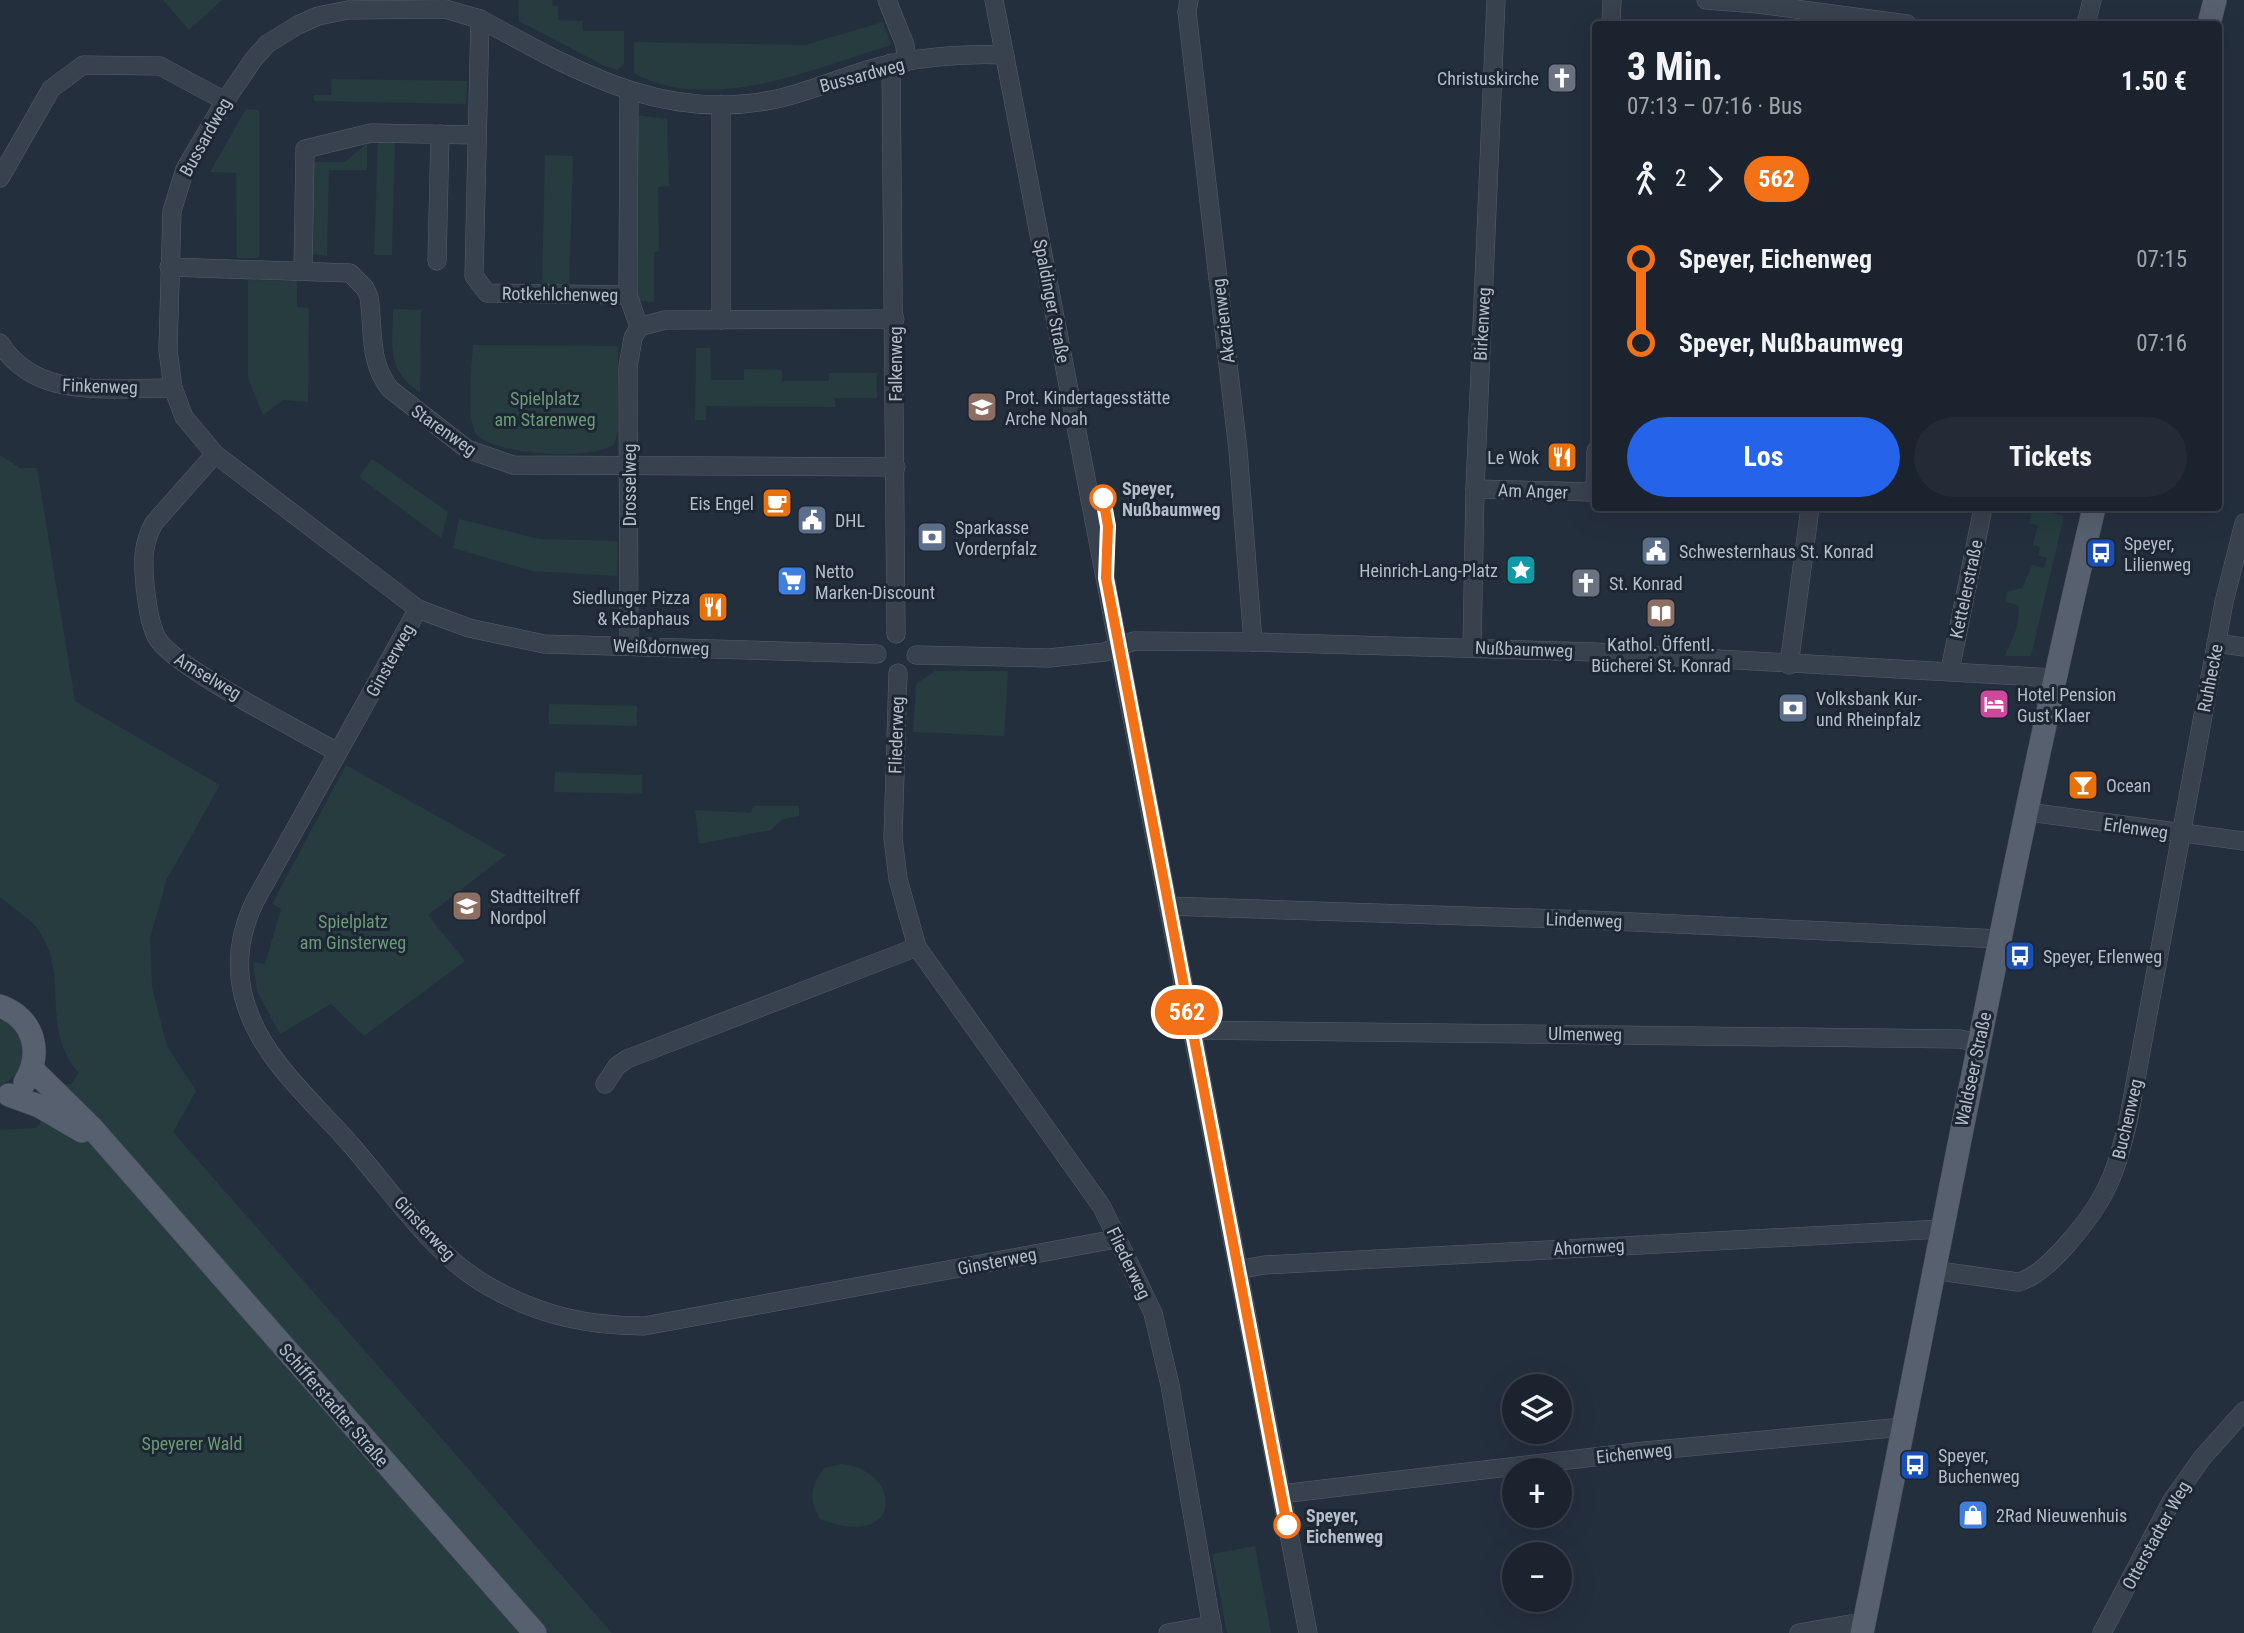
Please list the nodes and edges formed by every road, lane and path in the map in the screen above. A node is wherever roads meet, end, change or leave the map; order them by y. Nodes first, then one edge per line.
1 (887, 0) edge
2 (994, 0) edge
3 (1189, 0) edge
4 (1496, 0) edge
5 (1612, 0) edge
6 (1706, 0) edge
7 (2092, 0) edge
8 (2215, 0) edge
9 (365, 4) edge
10 (480, 19) junction
11 (1611, 21) edge
12 (1869, 21) edge
13 (2087, 21) edge
14 (2210, 21) edge
15 (1004, 55) junction
16 (899, 63) junction
17 (629, 91) junction
18 (225, 100) junction
19 (721, 105) junction
20 (440, 134) junction
21 (477, 135) junction
22 (0, 178) edge
23 (437, 261) dead end
24 (169, 267) junction
25 (303, 270) junction
26 (628, 295) junction
27 (895, 319) junction
28 (721, 320) junction
29 (639, 327) junction
30 (0, 343) edge
31 (173, 388) junction
32 (215, 454) junction
33 (629, 467) junction
34 (895, 467) junction
35 (1475, 489) junction
36 (1592, 489) edge
37 (1810, 511) edge
38 (1982, 511) edge
39 (2093, 511) edge
40 (2244, 523) edge
41 (418, 609) junction
42 (896, 634) junction
43 (1253, 642) junction
44 (2216, 643) junction
45 (629, 646) junction
46 (1119, 647) junction
47 (2244, 647) edge
48 (1472, 648) junction
49 (877, 654) junction
50 (916, 655) junction
51 (1789, 665) junction
52 (1950, 670) junction
53 (898, 673) junction
54 (2055, 678) junction
55 (337, 752) junction
56 (2028, 812) junction
57 (2182, 834) junction
58 (2244, 841) edge
59 (1168, 906) junction
60 (2000, 939) junction
61 (917, 947) junction
62 (0, 1006) edge
63 (1190, 1030) junction
64 (1979, 1043) junction
65 (32, 1069) junction
66 (604, 1084) dead end
67 (5, 1097) edge
68 (134, 1178) junction
69 (1941, 1229) junction
70 (1116, 1239) junction
71 (1238, 1270) junction
72 (1932, 1270) junction
73 (2244, 1411) edge
74 (1903, 1427) junction
75 (1281, 1494) junction
76 (1212, 1629) edge
77 (1863, 1629) edge
78 (535, 1633) edge
79 (1168, 1633) edge
80 (1308, 1633) edge
81 (1799, 1633) edge
82 (2102, 1633) edge

1 - 16 street, Falkenweg
2 - 15 street, Spaldinger Straße
3 - 43 street, Akazienweg
4 - 35 street, Birkenweg
5 - 11 street
6 - 12 street
7 - 13 street
8 - 14 main road
9 - 10 street, Bussardweg
9 - 18 street, Bussardweg
10 - 17 street, Bussardweg
10 - 21 street, Rotkehlchenweg
15 - 16 street, Bussardweg
15 - 46 street, Spaldinger Straße
16 - 19 street, Bussardweg
16 - 27 street, Falkenweg
17 - 19 street, Bussardweg
17 - 26 street
18 - 22 street
18 - 24 street, Bussardweg
19 - 28 street
20 - 21 street
20 - 23 street
20 - 25 street
21 - 26 street, Rotkehlchenweg
24 - 25 street, Starenweg
24 - 31 street, Bussardweg
25 - 33 street, Starenweg
26 - 29 street
27 - 28 street
27 - 34 street, Falkenweg
28 - 29 street
29 - 33 street, Drosselweg
30 - 31 street, Finkenweg
31 - 32 street, Bussardweg
32 - 41 street, Bussardweg
32 - 55 street, Amselweg
33 - 34 street, Starenweg
33 - 45 street, Drosselweg
34 - 42 street, Falkenweg
35 - 36 street, Am Anger
35 - 48 street, Birkenweg
37 - 51 street
38 - 52 street, Kettelerstraße
39 - 54 main road, Waldseer Straße
40 - 44 street, Ruhhecke
41 - 45 street, Weißdornweg
41 - 55 street, Ginsterweg
42 - 49 street
42 - 50 street
43 - 46 street, Nußbaumweg
43 - 48 street, Nußbaumweg
44 - 47 street
44 - 57 street, Ruhhecke
45 - 49 street, Weißdornweg
46 - 50 street
46 - 59 street, Spaldinger Straße
48 - 51 street, Nußbaumweg
49 - 53 street
50 - 53 street, Fliederweg
51 - 52 street, Nußbaumweg
52 - 54 street, Nußbaumweg
53 - 61 street, Fliederweg
54 - 56 main road, Waldseer Straße
55 - 70 street, Ginsterweg
56 - 57 street, Erlenweg
56 - 60 main road, Waldseer Straße
57 - 58 street, Erlenweg
57 - 72 street, Buchenweg
59 - 60 street, Lindenweg
59 - 63 street, Spaldinger Straße
60 - 64 main road, Waldseer Straße
61 - 66 street
61 - 70 street, Fliederweg
62 - 65 main road
63 - 64 street, Ulmenweg
63 - 71 street, Spaldinger Straße
64 - 69 main road, Waldseer Straße
65 - 67 main road
65 - 68 main road, Schifferstadter Straße
67 - 68 main road, Schifferstadter Straße
68 - 78 main road, Schifferstadter Straße
69 - 71 street, Ahornweg
69 - 72 main road, Waldseer Straße
70 - 76 street, Fliederweg
71 - 75 street, Spaldinger Straße
72 - 74 main road, Waldseer Straße
73 - 82 street, Otterstadter Weg
74 - 75 street, Eichenweg
74 - 77 main road, Waldseer Straße
75 - 80 street, Spaldinger Straße
76 - 79 street
77 - 81 street

